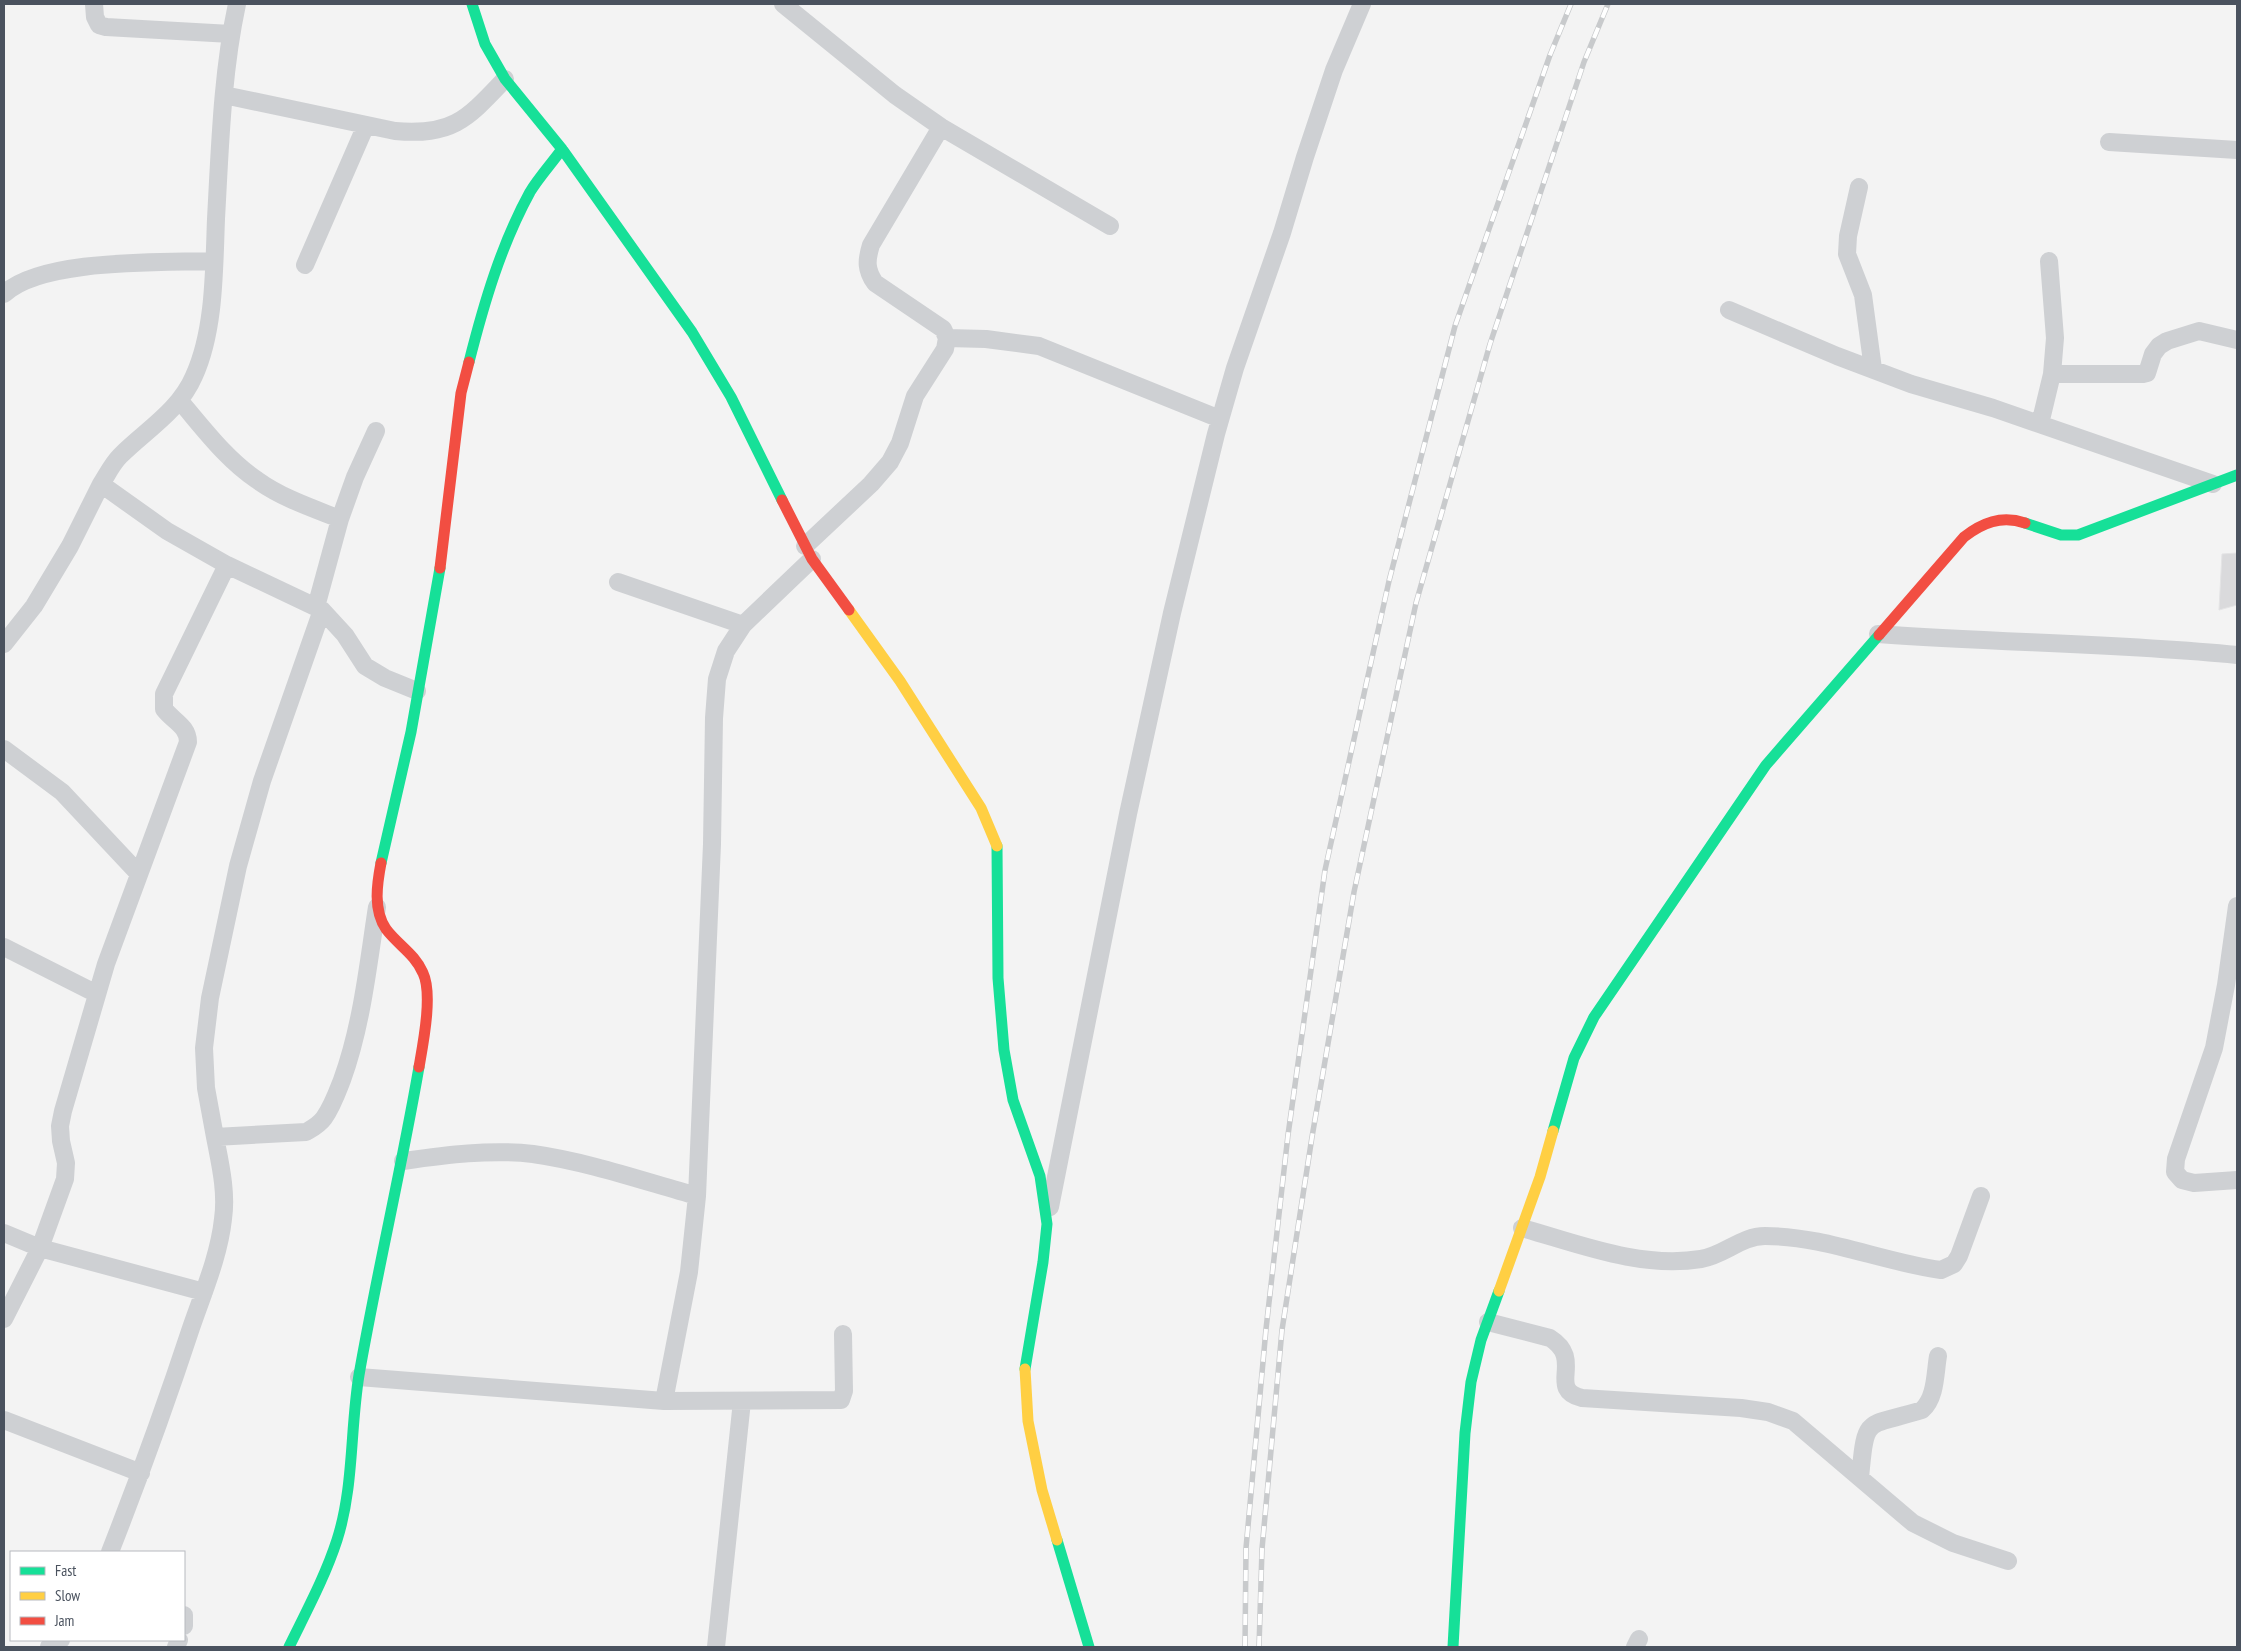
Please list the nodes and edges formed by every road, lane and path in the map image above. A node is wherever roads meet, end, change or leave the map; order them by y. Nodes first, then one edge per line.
1 (94, 4) edge
2 (237, 4) edge
3 (472, 4) edge
4 (784, 4) edge
5 (1362, 4) edge
6 (231, 34) junction
7 (505, 79) junction
8 (224, 95) junction
9 (366, 125) junction
10 (941, 127) junction
11 (2109, 142) dead end
12 (562, 149) junction
13 (2237, 150) edge
14 (1859, 187) dead end
15 (1110, 226) dead end
16 (214, 261) junction
17 (2049, 261) dead end
18 (305, 265) dead end
19 (5, 290) edge
20 (1729, 310) dead end
21 (947, 338) junction
22 (2237, 340) edge
23 (1873, 369) junction
24 (2052, 374) junction
25 (180, 401) junction
26 (1220, 420) junction
27 (2040, 424) junction
28 (376, 431) dead end
29 (2237, 476) edge
30 (101, 484) junction
31 (2213, 484) junction
32 (340, 519) junction
33 (808, 552) junction
34 (227, 565) junction
35 (618, 582) dead end
36 (319, 608) junction
37 (743, 625) junction
38 (1878, 634) junction
39 (4, 644) edge
40 (2237, 655) edge
41 (417, 691) junction
42 (4, 749) edge
43 (139, 874) junction
44 (2237, 906) edge
45 (377, 907) junction
46 (4, 947) edge
47 (97, 994) junction
48 (215, 1137) junction
49 (403, 1161) junction
50 (2237, 1180) edge
51 (697, 1196) junction
52 (1981, 1196) dead end
53 (1047, 1224) junction
54 (1522, 1228) junction
55 (4, 1233) edge
56 (40, 1248) junction
57 (204, 1292) junction
58 (4, 1319) edge
59 (1488, 1322) junction
60 (843, 1334) dead end
61 (1938, 1356) dead end
62 (359, 1377) junction
63 (664, 1401) junction
64 (742, 1401) junction
65 (4, 1420) edge
66 (141, 1473) junction
67 (1860, 1478) junction
68 (110, 1551) edge
69 (2008, 1561) dead end
70 (289, 1647) edge
71 (716, 1647) edge
72 (1088, 1647) edge
73 (1453, 1647) edge

1 - 6 street
2 - 6 street
3 - 7 street
4 - 10 street
5 - 26 street
6 - 8 street
7 - 9 street
7 - 12 street
8 - 9 street
8 - 16 street
9 - 18 street
10 - 15 street
10 - 21 street
11 - 13 street
12 - 33 street
12 - 41 street
14 - 23 street
16 - 19 street
16 - 25 street
17 - 24 street
20 - 23 street
21 - 26 street
21 - 33 street
22 - 24 street
23 - 27 street
24 - 27 street
25 - 30 street
25 - 32 street
26 - 53 street
27 - 31 street
28 - 32 street
29 - 31 street
30 - 34 street
30 - 39 street
31 - 38 street
32 - 36 street
33 - 37 street
33 - 53 street
34 - 36 street
34 - 43 street
35 - 37 street
36 - 41 street
36 - 48 street
37 - 51 street
38 - 40 street
38 - 54 street
41 - 45 street
42 - 43 street
43 - 47 street
44 - 50 street
45 - 48 street
45 - 49 street
46 - 47 street
47 - 56 street
48 - 57 street
49 - 51 street
49 - 62 street
51 - 63 street
52 - 54 street
53 - 72 street
54 - 59 street
55 - 56 street
56 - 57 street
56 - 58 street
57 - 66 street
59 - 67 street
59 - 73 street
60 - 64 street
61 - 67 street
62 - 63 street
62 - 70 street
63 - 64 street
64 - 71 street
65 - 66 street
66 - 68 street
67 - 69 street

